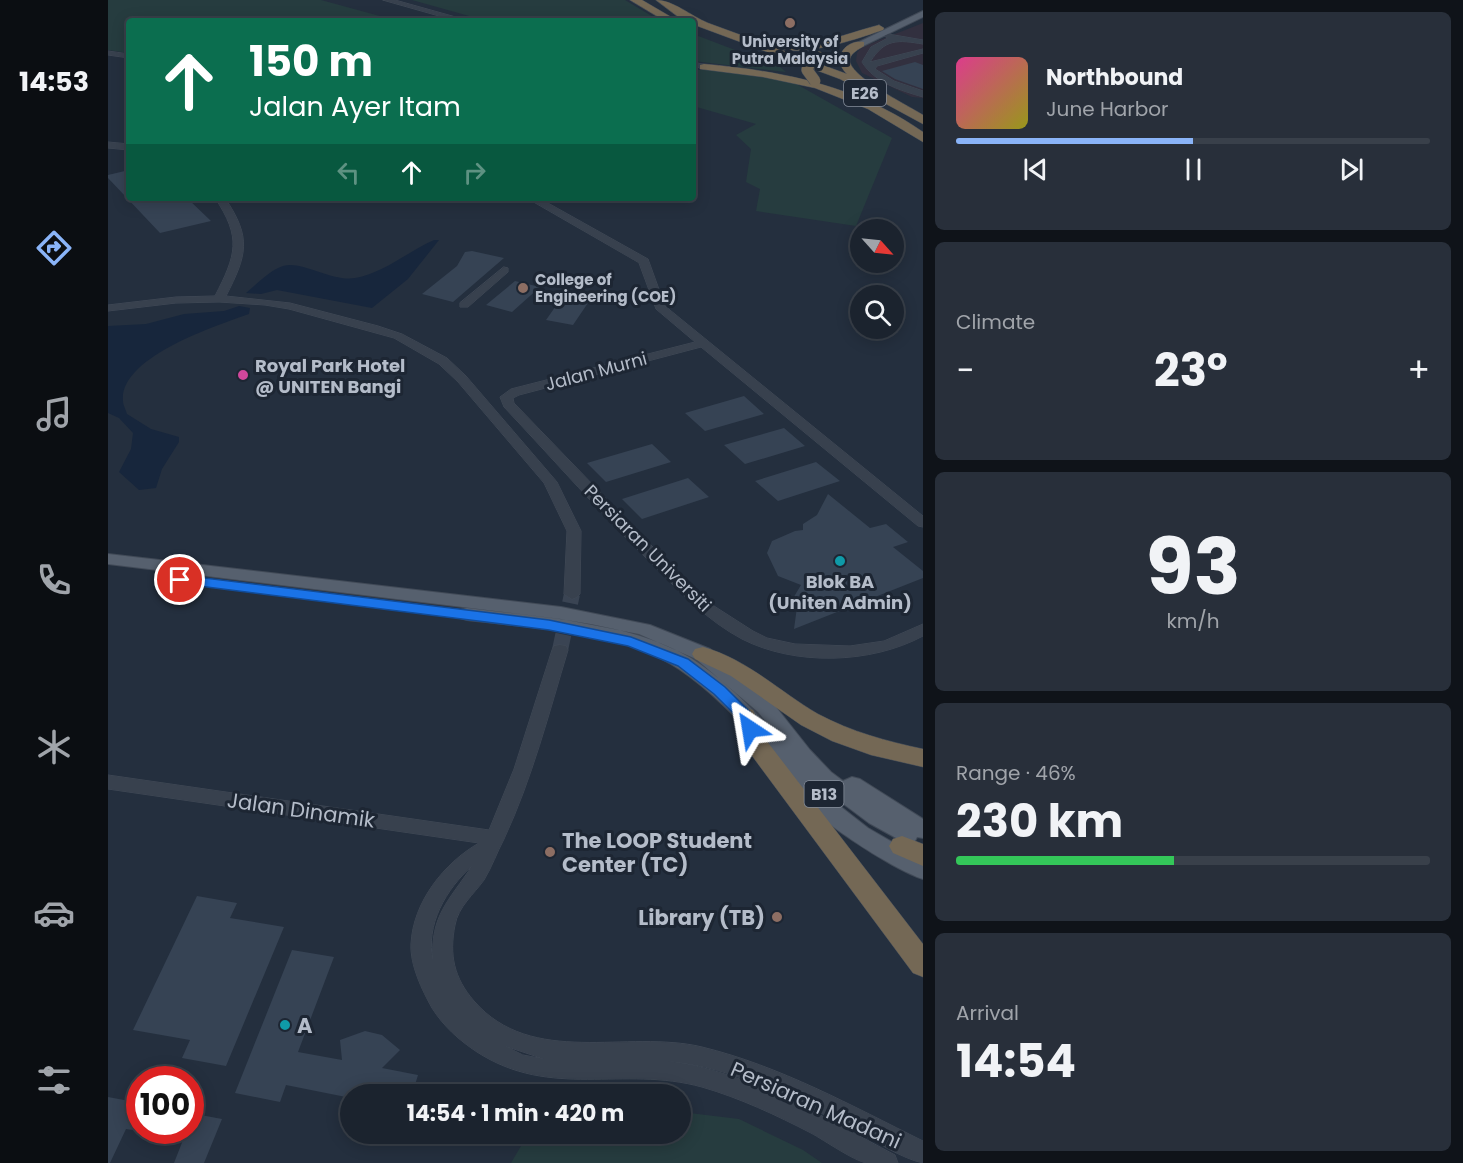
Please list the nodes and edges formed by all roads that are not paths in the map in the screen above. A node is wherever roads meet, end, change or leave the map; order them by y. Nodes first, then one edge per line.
1 (387, 0) edge
2 (400, 0) edge
3 (635, 0) edge
4 (650, 0) edge
5 (661, 0) edge
6 (923, 7) edge
7 (923, 14) edge
8 (455, 18) edge
9 (466, 18) edge
10 (668, 18) edge
11 (680, 18) edge
12 (686, 18) edge
13 (701, 29) edge
14 (878, 34) junction
15 (895, 35) junction
16 (923, 42) edge
17 (860, 44) joint
18 (108, 53) edge
19 (922, 53) edge
20 (126, 56) edge
21 (696, 66) edge
22 (872, 68) junction
23 (818, 84) junction
24 (923, 94) edge
25 (880, 95) junction
26 (923, 120) edge
27 (923, 131) edge
28 (923, 138) edge
29 (108, 145) edge
30 (126, 147) edge
31 (222, 201) edge
32 (537, 201) edge
33 (504, 270) dead end
34 (219, 299) junction
35 (464, 305) dead end
36 (108, 308) edge
37 (704, 340) junction
38 (506, 397) joint
39 (923, 523) edge
40 (108, 559) edge
41 (108, 571) edge
42 (572, 594) tunnel mouth
43 (923, 629) edge
44 (560, 650) tunnel mouth
45 (703, 654) junction
46 (759, 721) junction
47 (923, 758) edge
48 (108, 783) edge
49 (493, 841) junction
50 (916, 842) edge
51 (923, 870) edge
52 (923, 965) edge
53 (630, 1059) junction
54 (867, 1126) junction
55 (856, 1147) junction
56 (923, 1154) edge
57 (887, 1163) edge
58 (920, 1163) edge

1 - 8 street
2 - 9 street
3 - 10 highway
4 - 11 highway
5 - 12 highway, E26
6 - 14 main road
7 - 15 main road
13 - 14 highway
13 - 25 highway, E26
13 - 27 highway, E26
14 - 15 main road
14 - 17 main road
14 - 23 highway, bridge
15 - 16 street
15 - 22 street
17 - 25 highway
18 - 20 street
19 - 22 street
21 - 23 highway
22 - 24 street
23 - 28 highway
25 - 26 highway, E26
29 - 30 street
31 - 34 street
32 - 37 street
33 - 35 street
34 - 36 street
34 - 42 street
37 - 38 street, Jalan Murni
37 - 39 street
38 - 43 street, Persiaran Universiti
40 - 45 main road, B13
41 - 46 main road, B13
44 - 49 street
45 - 46 main road, B13
45 - 47 highway
46 - 50 main road, B13
46 - 51 main road
46 - 52 highway
48 - 49 street, Jalan Dinamik
49 - 53 street, Persiaran Madani
53 - 54 street, Persiaran Madani
53 - 55 street, Persiaran Madani
54 - 55 street
54 - 56 street, Persiaran Madani
55 - 57 street, Persiaran Madani
56 - 58 street

